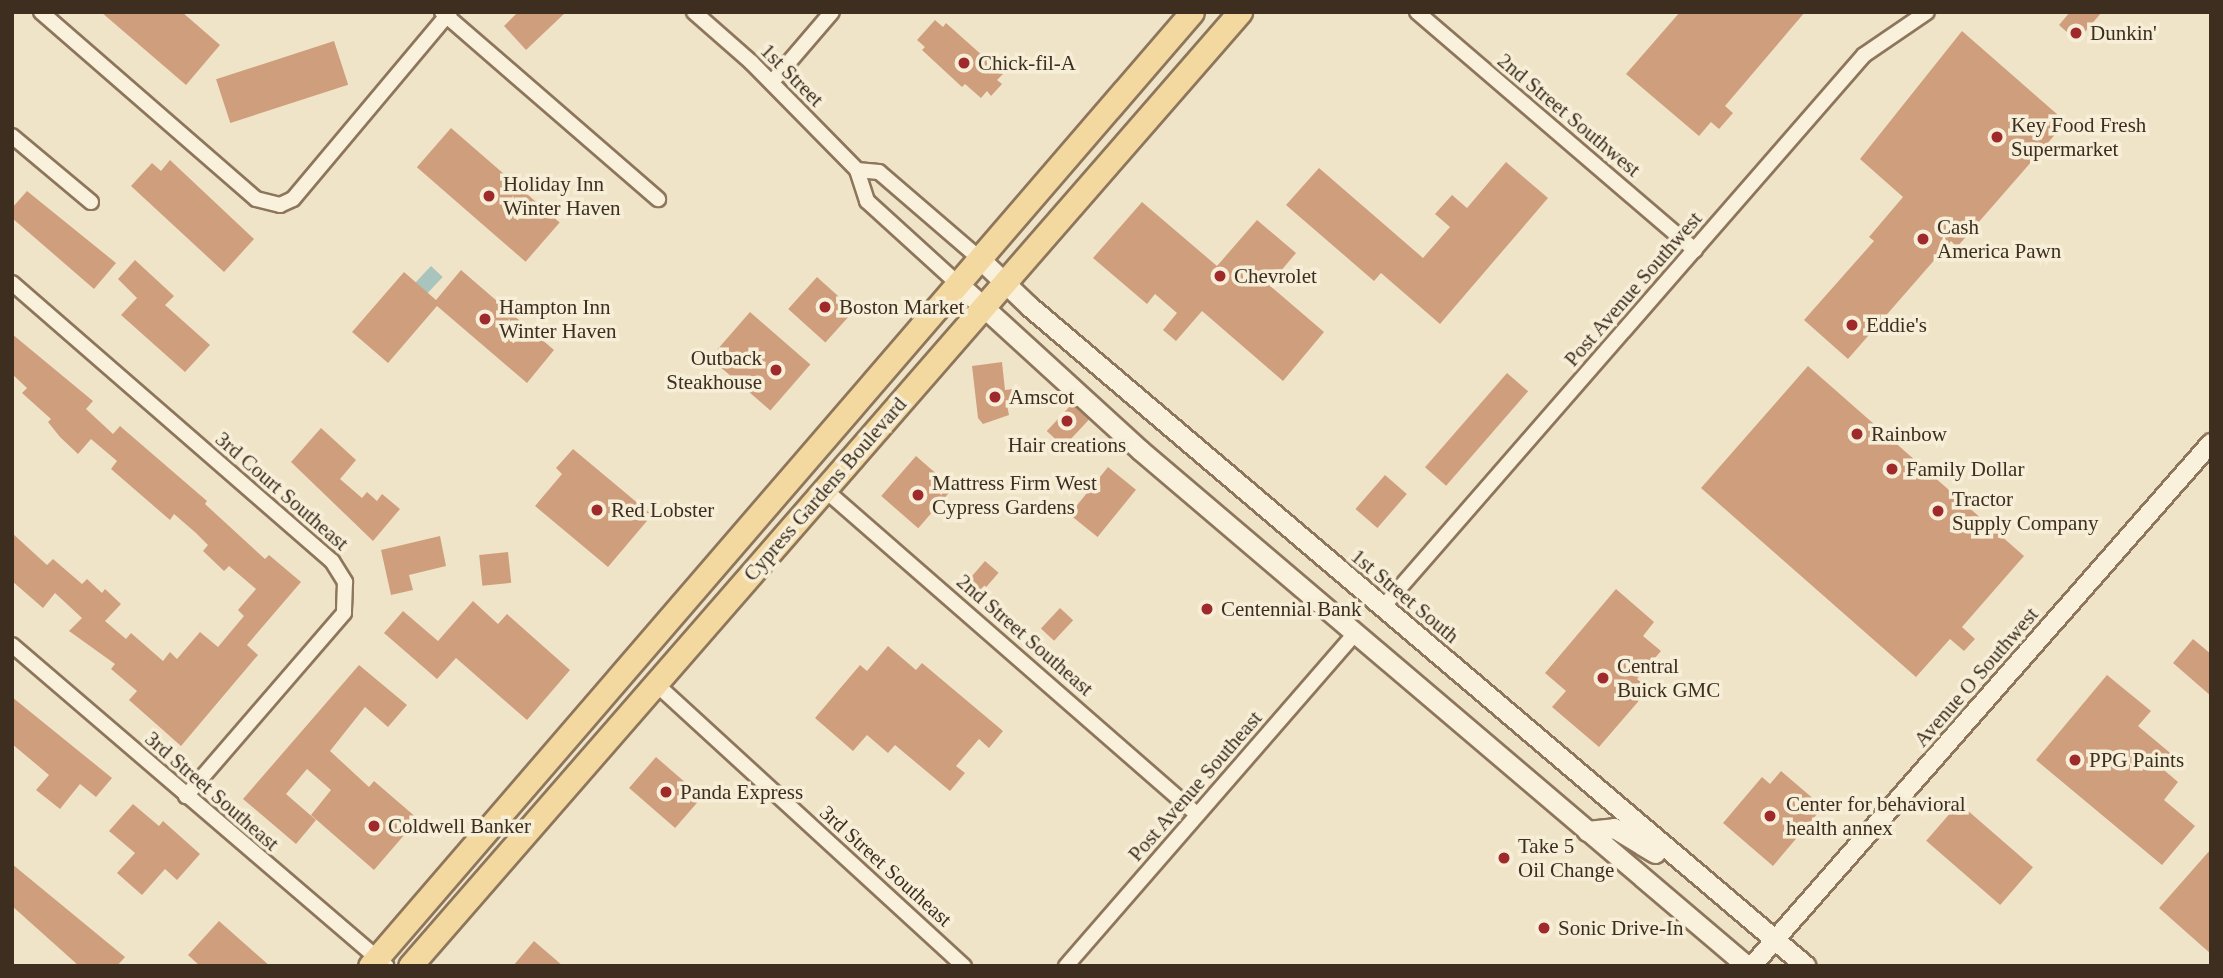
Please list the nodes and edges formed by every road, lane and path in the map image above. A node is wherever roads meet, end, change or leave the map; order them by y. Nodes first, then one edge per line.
1 (41, 12) edge
2 (694, 12) edge
3 (832, 12) edge
4 (1192, 12) edge
5 (1240, 12) edge
6 (1416, 12) edge
7 (1927, 12) edge
8 (447, 14) edge
9 (772, 82) junction
10 (12, 136) edge
11 (857, 170) junction
12 (658, 199) dead end
13 (91, 202) dead end
14 (1695, 250) junction
15 (979, 258) junction
16 (956, 282) junction
17 (1005, 282) junction
18 (12, 283) edge
19 (984, 307) junction
20 (2211, 443) edge
21 (793, 475) junction
22 (824, 489) junction
23 (721, 558) junction
24 (741, 584) junction
25 (1383, 607) junction
26 (1355, 634) junction
27 (12, 645) edge
28 (655, 683) junction
29 (186, 796) junction
30 (1197, 814) junction
31 (1587, 831) junction
32 (1683, 864) junction
33 (1774, 940) junction
34 (378, 963) edge
35 (410, 966) edge
36 (964, 966) edge
37 (1066, 966) edge
38 (1749, 966) edge
39 (1806, 966) edge

1 - 8 street
2 - 9 street, 1st Street
3 - 9 street
4 - 15 main road, Cypress Gardens Boulevard
5 - 17 main road, Cypress Gardens Boulevard
6 - 14 street, 2nd Street Southwest
7 - 14 street, Post Avenue Southwest
8 - 12 street
9 - 11 street, 1st Street
10 - 13 street
11 - 15 street, 1st Street
11 - 16 street, 1st Street
14 - 25 street, Post Avenue Southwest
15 - 16 main road, Cypress Gardens Boulevard
15 - 17 main road, 1st Street South
16 - 19 main road
16 - 21 main road, Cypress Gardens Boulevard
17 - 19 main road, Cypress Gardens Boulevard
17 - 25 main road, 1st Street South
18 - 29 street, 3rd Court Southeast
19 - 22 main road, Cypress Gardens Boulevard
19 - 26 main road
20 - 33 street, Avenue O Southwest
21 - 23 main road, Cypress Gardens Boulevard
21 - 24 main road
22 - 24 main road, Cypress Gardens Boulevard
22 - 30 street, 2nd Street Southeast
23 - 28 main road
23 - 34 main road, Cypress Gardens Boulevard
24 - 28 main road, Cypress Gardens Boulevard
25 - 32 main road, 1st Street South
26 - 30 street, Post Avenue Southeast
26 - 31 main road
27 - 29 street, 3rd Street Southeast
28 - 35 main road, Cypress Gardens Boulevard
28 - 36 street, 3rd Street Southeast
29 - 34 street, 3rd Street Southeast
30 - 37 street, Post Avenue Southeast
31 - 32 main road
31 - 38 main road
32 - 33 main road, 1st Street South
33 - 38 street, Avenue O Southwest
33 - 39 main road, 1st Street South

